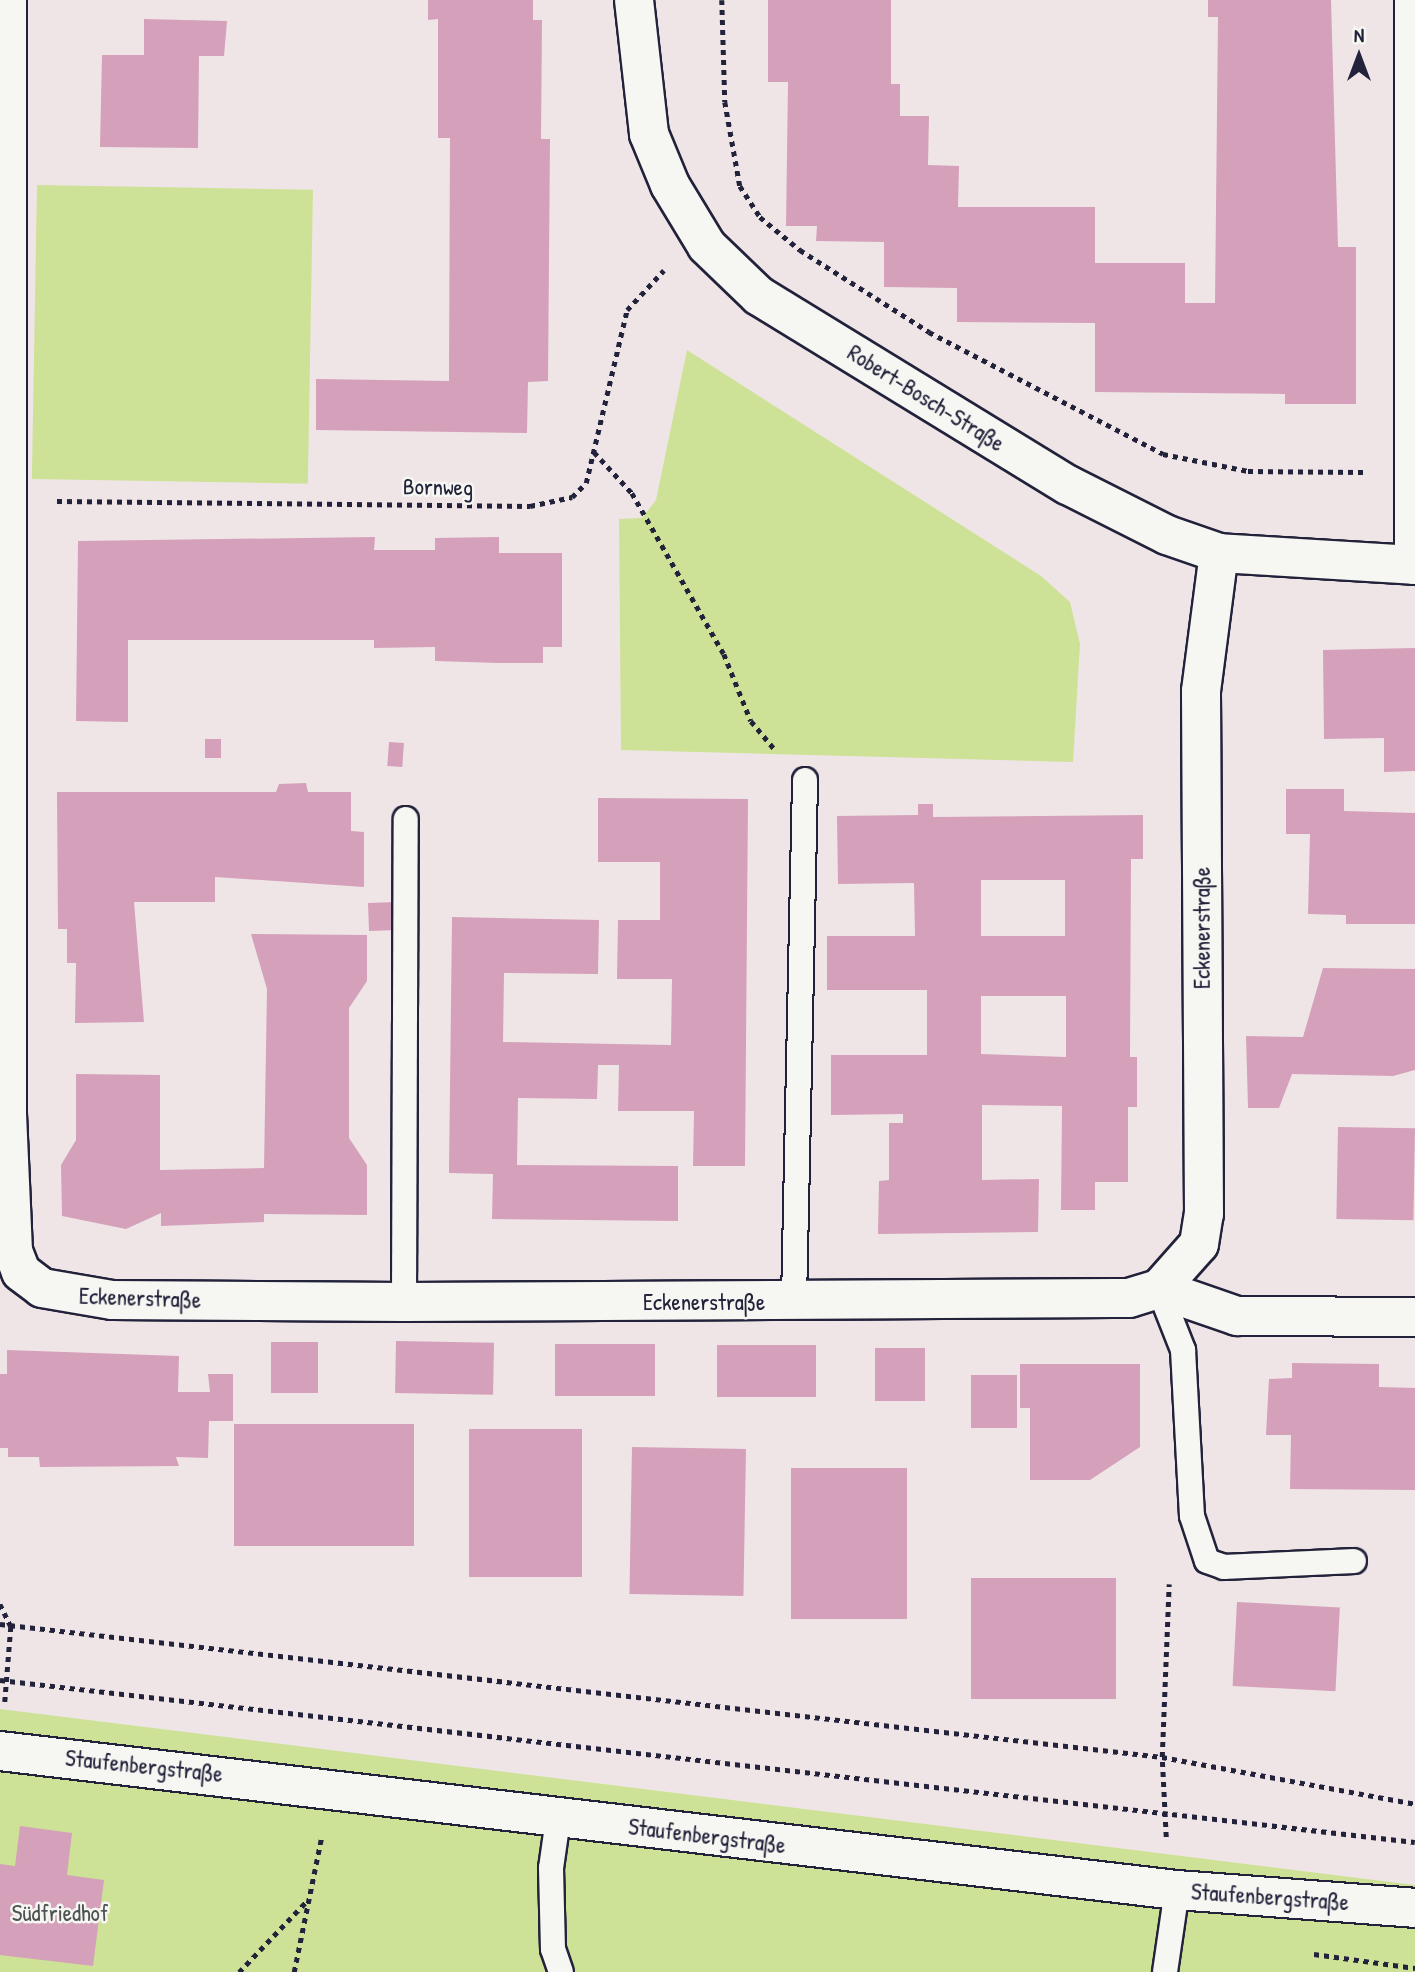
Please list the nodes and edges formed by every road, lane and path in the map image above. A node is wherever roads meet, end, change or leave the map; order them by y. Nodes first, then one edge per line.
1 (7, 0) edge
2 (634, 0) edge
3 (722, 0) edge
4 (1414, 0) edge
5 (697, 233) junction
6 (593, 451) junction
7 (1413, 472) junction
8 (7, 501) junction
9 (1219, 553) junction
10 (1415, 565) edge
11 (805, 780) joint
12 (406, 819) dead end
13 (4, 1065) edge
14 (1159, 1289) junction
15 (404, 1302) junction
16 (794, 1302) junction
17 (1415, 1317) edge
18 (1196, 1544) junction
19 (1354, 1561) dead end
20 (0, 1604) edge
21 (0, 1624) edge
22 (11, 1627) junction
23 (3, 1680) edge
24 (0, 1751) edge
25 (1162, 1757) junction
26 (332, 1787) junction
27 (1415, 1804) edge
28 (1161, 1817) junction
29 (558, 1819) junction
30 (1415, 1842) edge
31 (1177, 1890) junction
32 (306, 1902) junction
33 (1415, 1908) edge
34 (239, 1972) edge
35 (294, 1972) edge
36 (561, 1972) edge
37 (1166, 1972) edge

1 - 8 street, Eckenerstraße
2 - 5 street, Robert-Bosch-Straße
3 - 7 path
4 - 7 street
5 - 6 path, Bornweg
5 - 9 street, Robert-Bosch-Straße
6 - 8 path, Bornweg
6 - 11 path
7 - 10 street
8 - 13 street, Eckenerstraße
9 - 10 street, Robert-Bosch-Straße
9 - 14 street, Eckenerstraße
11 - 16 lane, Eckenerstraße
12 - 15 lane
13 - 15 street, Eckenerstraße
14 - 16 street, Eckenerstraße
14 - 17 street
14 - 18 lane
15 - 16 street, Eckenerstraße
18 - 19 lane
18 - 25 path
20 - 22 path
21 - 22 path
22 - 23 path
22 - 25 path
23 - 24 path
23 - 28 path
24 - 26 street, Staufenbergstraße
25 - 27 path
25 - 28 path
26 - 29 street, Staufenbergstraße
26 - 32 path
28 - 30 path
28 - 31 path
29 - 31 street, Staufenbergstraße
29 - 36 lane
31 - 33 street, Staufenbergstraße
31 - 37 lane
32 - 34 path
32 - 35 path

